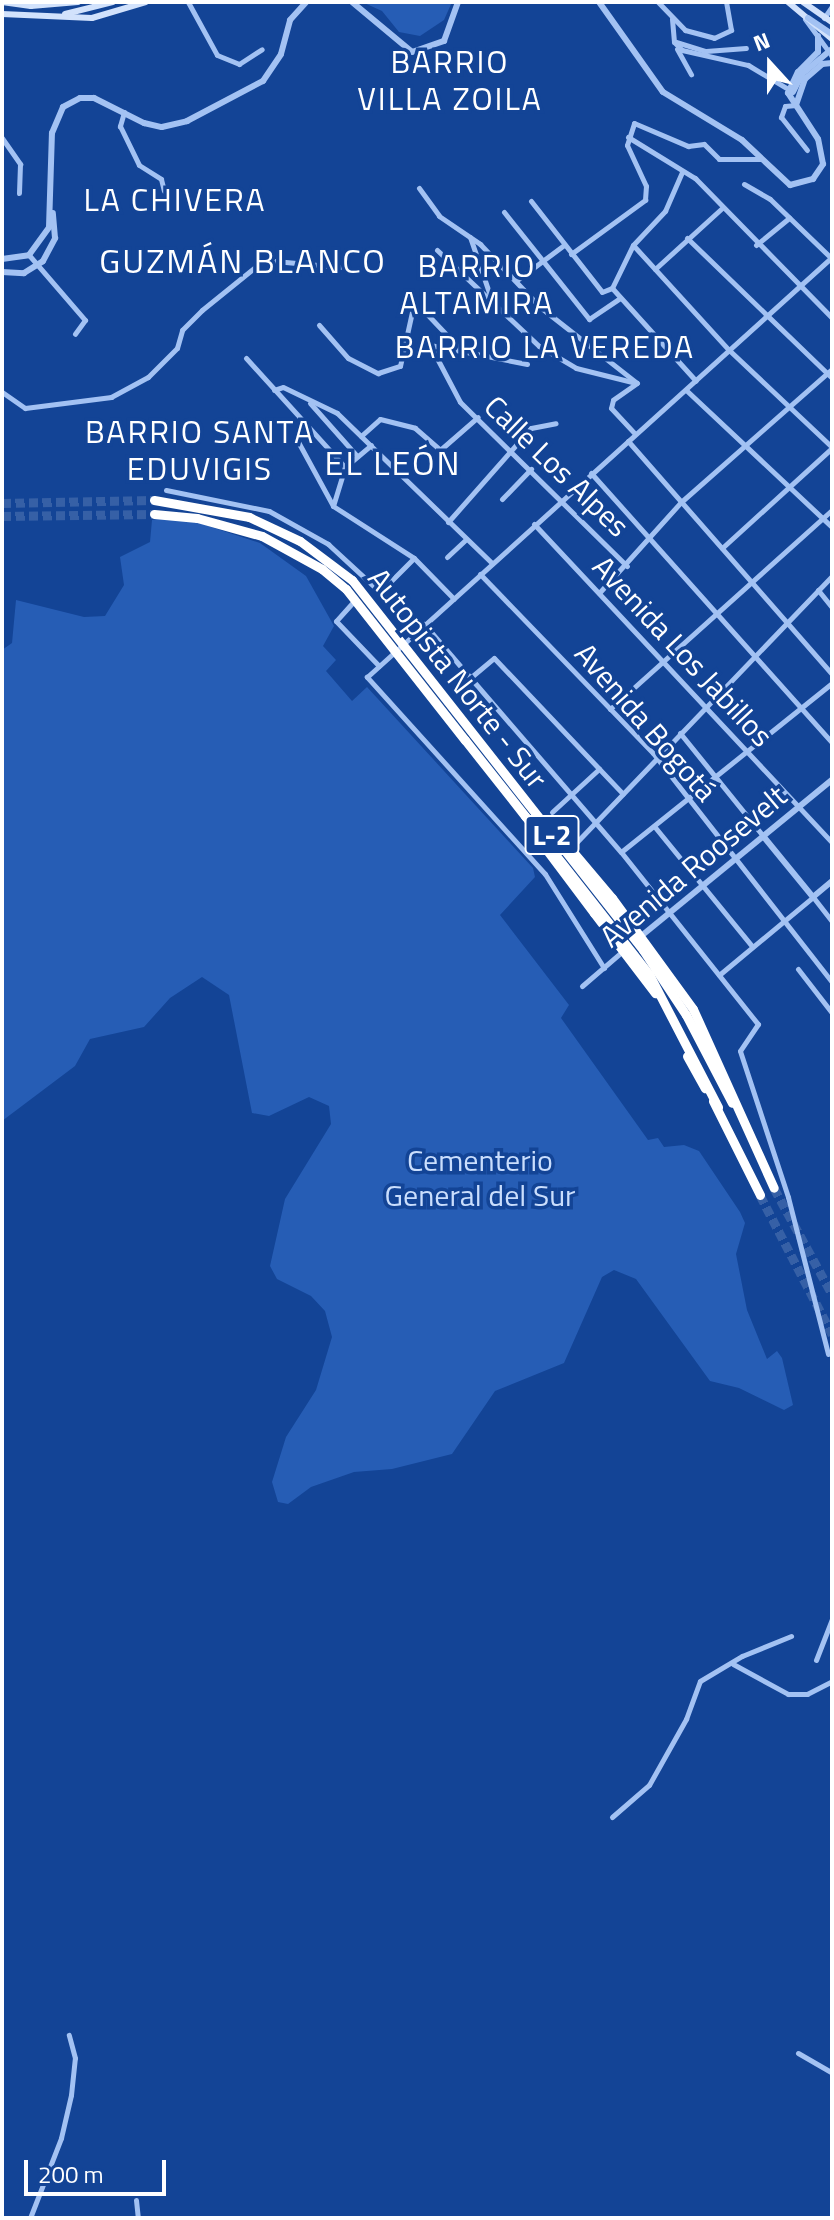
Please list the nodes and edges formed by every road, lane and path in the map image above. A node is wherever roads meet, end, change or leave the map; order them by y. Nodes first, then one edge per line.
1 (2, 2) edge
2 (78, 2) edge
3 (113, 2) edge
4 (146, 2) edge
5 (188, 2) edge
6 (306, 2) edge
7 (352, 2) edge
8 (458, 2) edge
9 (599, 2) edge
10 (658, 2) edge
11 (726, 2) edge
12 (788, 2) edge
13 (803, 2) edge
14 (832, 6) edge
15 (811, 8) junction
16 (2, 14) edge
17 (54, 17) junction
18 (807, 18) junction
19 (824, 18) junction
20 (672, 19) junction
21 (832, 22) edge
22 (818, 36) junction
23 (832, 38) edge
24 (674, 42) junction
25 (746, 48) dead end
26 (262, 49) dead end
27 (831, 54) edge
28 (691, 74) dead end
29 (791, 91) junction
30 (796, 105) junction
31 (125, 111) junction
32 (627, 137) junction
33 (2, 138) edge
34 (807, 150) dead end
35 (761, 159) junction
36 (682, 172) junction
37 (744, 184) dead end
38 (419, 188) dead end
39 (164, 191) dead end
40 (19, 193) dead end
41 (531, 201) dead end
42 (52, 208) junction
43 (722, 208) junction
44 (504, 212) dead end
45 (789, 218) junction
46 (470, 236) junction
47 (687, 238) junction
48 (564, 245) junction
49 (633, 245) junction
50 (756, 245) junction
51 (437, 250) dead end
52 (571, 254) junction
53 (29, 255) junction
54 (832, 258) edge
55 (2, 259) edge
56 (544, 260) junction
57 (38, 266) junction
58 (340, 267) dead end
59 (655, 269) junction
60 (2, 272) edge
61 (517, 280) junction
62 (612, 288) junction
63 (802, 289) junction
64 (619, 299) junction
65 (493, 306) junction
66 (764, 318) junction
67 (832, 318) edge
68 (319, 325) dead end
69 (75, 334) dead end
70 (729, 350) junction
71 (463, 352) junction
72 (246, 358) dead end
73 (527, 364) dead end
74 (830, 373) edge
75 (696, 381) junction
76 (637, 383) junction
77 (274, 390) junction
78 (686, 390) junction
79 (2, 392) edge
80 (309, 402) junction
81 (789, 408) junction
82 (478, 417) junction
83 (556, 423) dead end
84 (635, 434) junction
85 (361, 436) junction
86 (296, 438) dead end
87 (628, 441) junction
88 (371, 445) junction
89 (511, 447) junction
90 (832, 447) edge
91 (746, 448) junction
92 (357, 456) junction
93 (345, 467) junction
94 (531, 469) junction
95 (591, 473) junction
96 (788, 487) junction
97 (166, 490) dead end
98 (502, 499) dead end
99 (562, 499) junction
100 (154, 500) tunnel mouth
101 (681, 502) junction
102 (333, 506) junction
103 (832, 510) edge
104 (154, 514) tunnel mouth
105 (822, 518) junction
106 (447, 522) junction
107 (534, 524) junction
108 (832, 527) edge
109 (466, 539) junction
110 (652, 540) junction
111 (722, 548) junction
112 (447, 557) dead end
113 (414, 558) junction
114 (492, 563) junction
115 (627, 566) junction
116 (480, 574) junction
117 (832, 576) edge
118 (373, 584) junction
119 (753, 584) junction
120 (349, 585) junction
121 (818, 590) junction
122 (599, 593) junction
123 (454, 599) junction
124 (832, 607) edge
125 (718, 614) junction
126 (787, 623) junction
127 (424, 624) junction
128 (755, 658) junction
129 (663, 663) junction
130 (379, 666) junction
131 (832, 674) edge
132 (470, 678) junction
133 (832, 683) edge
134 (706, 707) junction
135 (610, 709) junction
136 (801, 709) junction
137 (680, 733) junction
138 (832, 743) edge
139 (747, 752) junction
140 (656, 758) junction
141 (599, 769) junction
142 (715, 777) junction
143 (832, 780) edge
144 (623, 794) junction
145 (571, 795) junction
146 (687, 799) junction
147 (798, 807) junction
148 (552, 812) dead end
149 (525, 816) junction
150 (596, 823) junction
151 (654, 826) junction
152 (547, 827) junction
153 (763, 836) junction
154 (832, 843) edge
155 (621, 852) junction
156 (735, 861) junction
157 (545, 874) junction
158 (832, 881) edge
159 (703, 886) junction
160 (813, 897) junction
161 (669, 913) junction
162 (783, 920) junction
163 (832, 921) edge
164 (643, 934) junction
165 (752, 946) junction
166 (625, 949) junction
167 (604, 968) junction
168 (798, 969) dead end
169 (719, 975) junction
170 (831, 979) edge
171 (582, 986) dead end
172 (832, 1013) edge
173 (732, 1103) junction
174 (718, 1107) junction
175 (774, 1188) tunnel mouth
176 (760, 1195) tunnel mouth
177 (828, 1354) dead end
178 (832, 1619) edge
179 (791, 1636) dead end
180 (816, 1660) dead end
181 (733, 1664) junction
182 (832, 1681) edge
183 (612, 1817) dead end
184 (69, 2035) dead end
185 (798, 2053) dead end
186 (832, 2073) edge
187 (136, 2200) dead end
188 (30, 2218) edge
189 (138, 2218) edge

1 - 2 main road
3 - 17 main road
4 - 17 main road
5 - 26 street
6 - 31 street
7 - 8 street
9 - 35 street
10 - 20 street
11 - 20 street
12 - 18 street
13 - 15 main road
14 - 19 street
15 - 18 street
15 - 19 main road
16 - 17 main road
18 - 22 street
18 - 23 street, bridge
19 - 21 main road
20 - 24 street
22 - 27 street
22 - 29 street
23 - 27 street
24 - 25 street
24 - 28 street
24 - 29 street
27 - 29 street, bridge
27 - 30 street
29 - 30 street
30 - 34 street
30 - 35 street
31 - 39 street
31 - 42 street
32 - 35 street
32 - 36 street
32 - 52 street
33 - 40 street
36 - 43 street
36 - 49 street
37 - 45 street
38 - 46 street
41 - 48 street
42 - 53 street
42 - 57 street
43 - 47 street
43 - 50 street
44 - 56 street
45 - 50 street
45 - 54 street
46 - 61 street
46 - 65 street
47 - 59 street
47 - 66 street
48 - 52 street
48 - 56 street
49 - 59 street
49 - 62 street
50 - 63 street
51 - 65 street
52 - 62 street
53 - 55 street
53 - 57 street
54 - 63 street
56 - 61 street
56 - 64 street
57 - 60 street
57 - 69 street
58 - 79 street
59 - 70 street
61 - 76 street
62 - 64 street
63 - 66 street
63 - 67 street
64 - 75 street
65 - 76 street
66 - 70 street
66 - 74 street
68 - 71 street
70 - 75 street
70 - 81 street
71 - 73 street
71 - 82 street, Calle Los Alpes
72 - 77 street
74 - 81 street
75 - 78 street
76 - 84 street
77 - 80 street
77 - 93 street
78 - 84 street
78 - 91 street
80 - 85 street
80 - 92 street
81 - 90 street
81 - 91 street
82 - 85 street
82 - 89 street, Calle Los Alpes
83 - 89 street
84 - 87 street
85 - 88 street
86 - 102 street
87 - 95 street
87 - 101 street
88 - 92 street
88 - 106 street
89 - 94 street, Calle Los Alpes
89 - 106 street
90 - 96 street
91 - 96 street
91 - 101 street
92 - 93 street
93 - 102 street
94 - 98 street
94 - 99 street, Calle Los Alpes
95 - 99 street
95 - 110 street
96 - 105 street
96 - 111 street
97 - 118 street
99 - 107 street
99 - 115 street, Calle Los Alpes
100 - 120 highway, Autopista Norte - Sur / L-2
101 - 110 street
101 - 111 street
102 - 113 street
103 - 105 street
104 - 120 highway, Autopista Norte - Sur / L-2
105 - 108 street
105 - 119 street
106 - 109 street
107 - 114 street
107 - 122 street, Avenida Los Jabillos
109 - 112 street
109 - 114 street
110 - 115 street
110 - 125 street
111 - 119 street
113 - 118 street
113 - 123 street
114 - 116 street
115 - 122 street
116 - 123 street
116 - 135 street, Avenida Bogotá
117 - 121 street
118 - 130 street
119 - 125 street
119 - 126 street
120 - 149 highway, Autopista Norte - Sur / L-2, bridge
120 - 152 highway, Autopista Norte - Sur / L-2, bridge
121 - 124 street
121 - 126 street
122 - 129 street, Avenida Los Jabillos
123 - 127 street
125 - 128 street
125 - 129 street
126 - 128 street
126 - 131 street
127 - 130 street
127 - 132 street
128 - 134 street
128 - 136 street
129 - 134 street, Avenida Los Jabillos
129 - 135 street
130 - 157 street
132 - 141 street
132 - 145 street
133 - 136 street
134 - 137 street
134 - 139 street, Avenida Los Jabillos
135 - 140 street, Avenida Bogotá
136 - 138 street
136 - 139 street
137 - 140 street
137 - 142 street
139 - 142 street
139 - 147 street, Avenida Los Jabillos
140 - 144 street
140 - 146 street, Avenida Bogotá
141 - 144 street
141 - 145 street
142 - 146 street
142 - 153 street
143 - 147 street, Avenida Roosevelt
144 - 150 street
145 - 148 street
145 - 150 street
146 - 151 street
146 - 156 street, Avenida Bogotá
147 - 153 street, Avenida Roosevelt
147 - 154 street, Avenida Los Jabillos
149 - 166 highway, bridge
149 - 174 highway, Autopista Norte - Sur / L-2, bridge
150 - 155 street
150 - 157 street
151 - 155 street
151 - 159 street
152 - 164 highway, bridge
152 - 173 highway, Autopista Norte - Sur / L-2, bridge
153 - 156 street, Avenida Roosevelt
153 - 160 street
155 - 161 street
156 - 159 street, Avenida Roosevelt
156 - 162 street, Avenida Bogotá
157 - 167 street
158 - 160 street
159 - 161 street, Avenida Roosevelt
159 - 165 street
160 - 162 street
160 - 163 street
161 - 164 street, Avenida Roosevelt
161 - 169 street
162 - 165 street
162 - 170 street, Avenida Bogotá
164 - 166 street, Avenida Roosevelt
164 - 173 highway, bridge
165 - 169 street
166 - 167 street, Avenida Roosevelt
166 - 174 highway, bridge
167 - 171 street, Avenida Roosevelt
168 - 172 street
169 - 177 street
173 - 175 highway, Autopista Norte - Sur / L-2
174 - 176 highway, Autopista Norte - Sur / L-2
178 - 180 street
179 - 181 street
181 - 182 street
181 - 183 street
184 - 188 street
185 - 186 street
187 - 189 street

